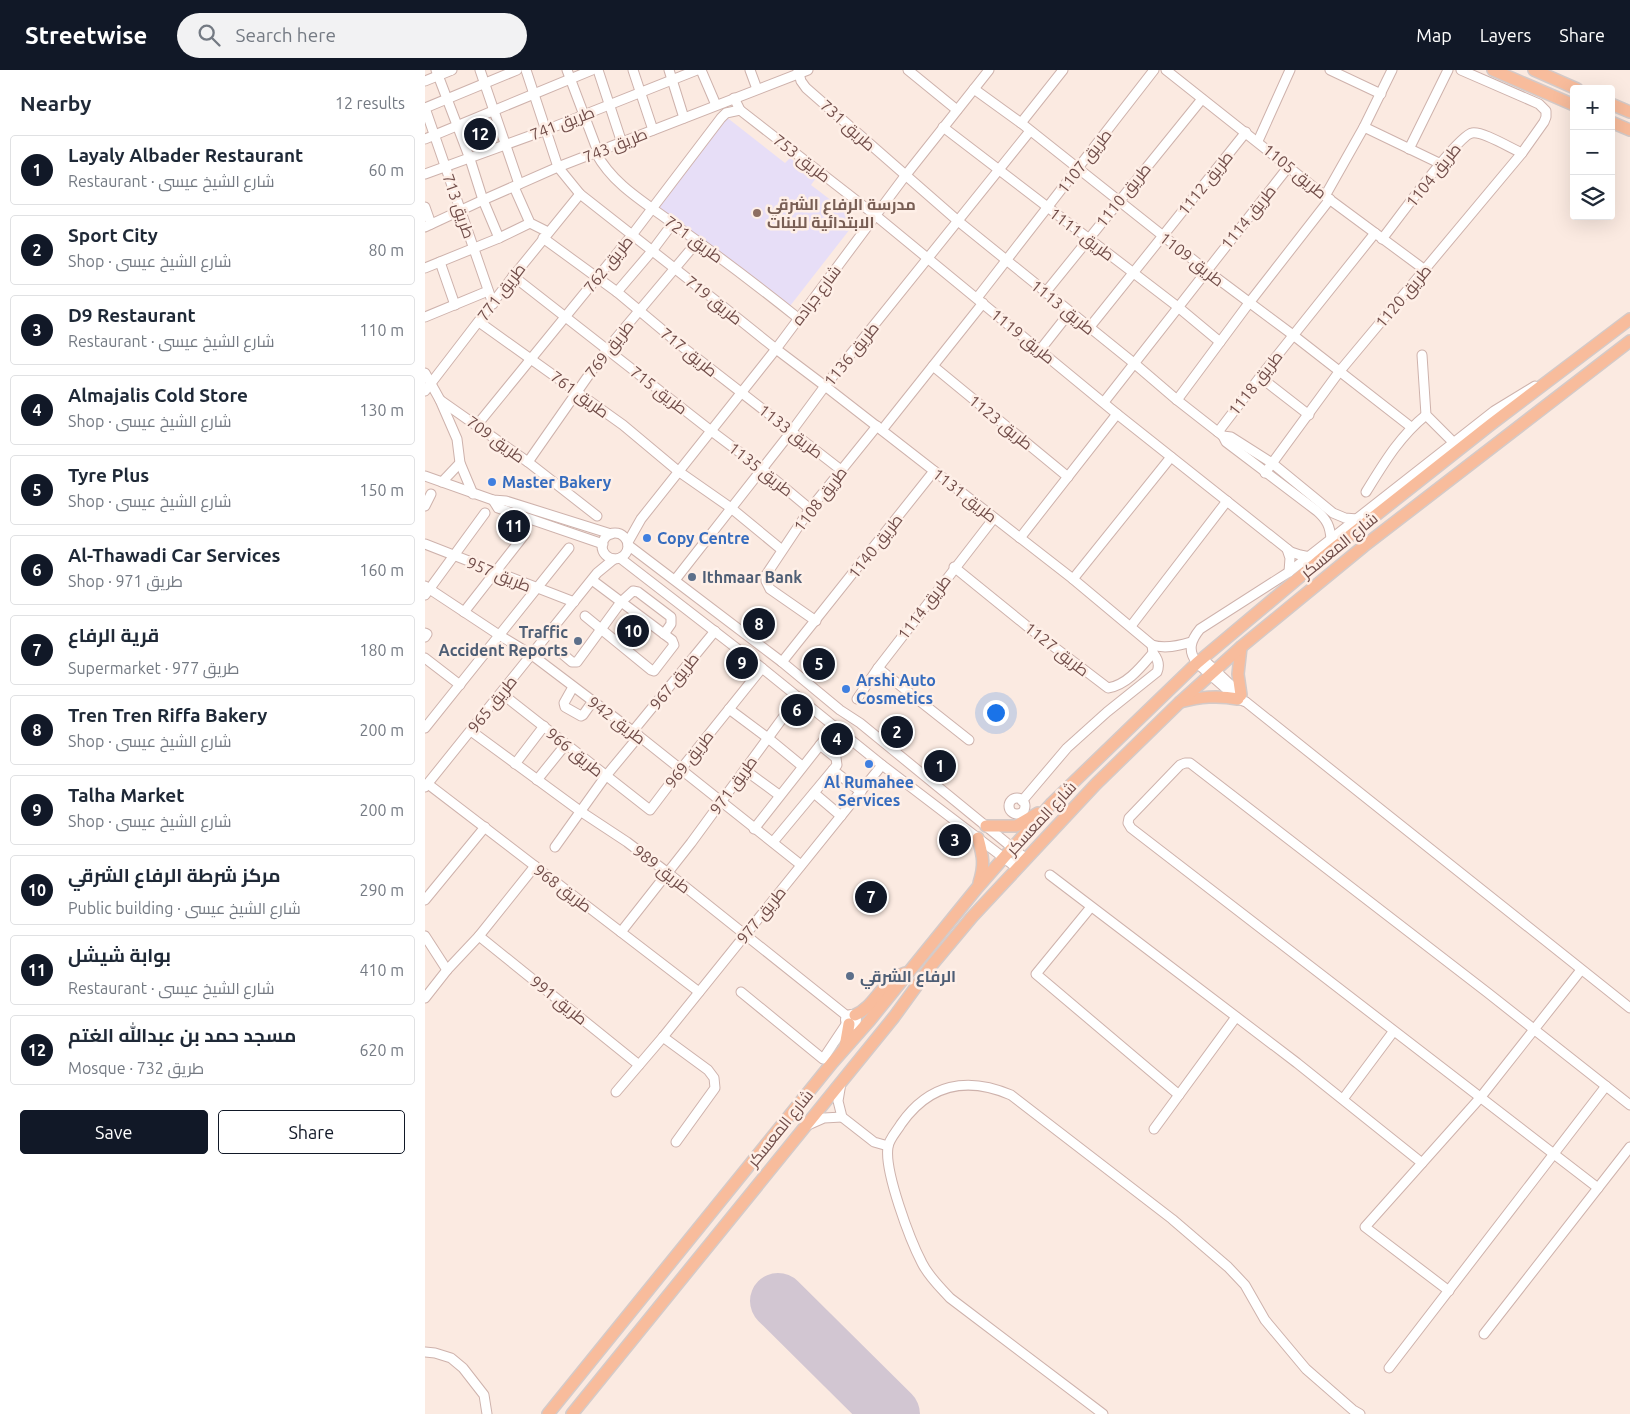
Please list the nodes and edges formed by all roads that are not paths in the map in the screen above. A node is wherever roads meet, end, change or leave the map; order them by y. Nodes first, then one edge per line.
1 (452, 70) edge
2 (480, 70) edge
3 (517, 70) edge
4 (525, 70) edge
5 (592, 70) edge
6 (598, 70) edge
7 (633, 70) edge
8 (669, 70) edge
9 (697, 70) edge
10 (701, 70) edge
11 (750, 70) edge
12 (908, 70) edge
13 (989, 70) edge
14 (1063, 70) edge
15 (1154, 70) edge
16 (1290, 70) edge
17 (1330, 70) edge
18 (1392, 70) edge
19 (1448, 70) edge
20 (1461, 70) edge
21 (1493, 70) edge
22 (1534, 70) edge
23 (802, 71) edge
24 (1170, 71) edge
25 (437, 73) edge
26 (569, 75) edge
27 (672, 80) junction
28 (425, 81) edge
29 (484, 83) junction
30 (1570, 86) edge
31 (757, 89) junction
32 (974, 89) junction
33 (641, 93) junction
34 (534, 94) junction
35 (1381, 94) junction
36 (734, 98) junction
37 (447, 99) junction
38 (1202, 99) junction
39 (1570, 103) edge
40 (610, 105) junction
41 (717, 105) junction
42 (1615, 106) edge
43 (425, 108) edge
44 (740, 110) junction
45 (957, 110) junction
46 (493, 111) junction
47 (1630, 112) edge
48 (584, 114) junction
49 (684, 118) junction
50 (1021, 123) junction
51 (1615, 124) edge
52 (457, 126) junction
53 (943, 127) junction
54 (1364, 127) junction
55 (546, 130) junction
56 (653, 130) junction
57 (1630, 130) edge
58 (1030, 131) junction
59 (1246, 132) junction
60 (435, 136) junction
61 (425, 139) edge
62 (1258, 141) junction
63 (622, 143) junction
64 (504, 144) junction
65 (1409, 150) junction
66 (597, 153) junction
67 (1522, 153) junction
68 (470, 158) junction
69 (1441, 164) junction
70 (1289, 166) junction
71 (446, 168) junction
72 (558, 168) junction
73 (1078, 170) junction
74 (999, 171) junction
75 (425, 174) edge
76 (905, 176) junction
77 (516, 185) junction
78 (580, 194) junction
79 (1328, 197) junction
80 (483, 200) junction
81 (1118, 201) junction
82 (425, 208) edge
83 (652, 208) junction
84 (1046, 208) junction
85 (461, 211) junction
86 (875, 215) junction
87 (958, 221) junction
88 (531, 223) junction
89 (673, 223) junction
90 (428, 226) edge
91 (546, 235) junction
92 (632, 235) junction
93 (1163, 236) junction
94 (1379, 236) junction
95 (499, 238) junction
96 (1089, 239) junction
97 (697, 242) junction
98 (473, 248) junction
99 (652, 251) junction
100 (927, 259) junction
101 (1006, 260) junction
102 (440, 262) junction
103 (426, 264) edge
104 (675, 269) junction
105 (1206, 270) junction
106 (1425, 270) junction
107 (1133, 274) junction
108 (513, 276) junction
109 (597, 278) junction
110 (488, 291) junction
111 (617, 292) junction
112 (1045, 293) junction
113 (980, 301) junction
114 (1249, 303) junction
115 (493, 304) junction
116 (455, 305) junction
117 (1178, 307) junction
118 (639, 311) junction
119 (1069, 312) junction
120 (565, 316) junction
121 (425, 317) edge
122 (798, 318) junction
123 (1630, 319) edge
124 (479, 322) junction
125 (1089, 328) junction
126 (1630, 333) edge
127 (1293, 335) junction
128 (1630, 341) edge
129 (1220, 342) junction
130 (607, 349) junction
131 (776, 350) junction
132 (1040, 350) junction
133 (1615, 352) junction
134 (1422, 355) dead end
135 (532, 359) junction
136 (1135, 364) junction
137 (933, 366) junction
138 (1562, 371) junction
139 (1339, 372) junction
140 (425, 373) edge
141 (1260, 377) junction
142 (825, 386) junction
143 (427, 388) edge
144 (577, 391) junction
145 (740, 393) junction
146 (440, 400) junction
147 (1177, 400) junction
148 (1104, 402) junction
149 (1117, 414) junction
150 (1309, 415) junction
151 (1426, 415) junction
152 (477, 425) junction
153 (1411, 427) junction
154 (879, 428) junction
155 (710, 430) junction
156 (791, 432) junction
157 (1220, 434) junction
158 (1454, 443) junction
159 (1171, 457) junction
160 (529, 462) junction
161 (459, 463) junction
162 (1272, 463) junction
163 (762, 469) junction
164 (841, 470) junction
165 (678, 471) junction
166 (934, 471) junction
167 (1265, 472) junction
168 (425, 476) edge
169 (1068, 477) junction
170 (442, 482) junction
171 (1366, 492) dead end
172 (431, 494) dead end
173 (473, 494) junction
174 (493, 500) junction
175 (1227, 501) junction
176 (425, 506) edge
177 (731, 508) junction
178 (810, 509) junction
179 (485, 513) dead end
180 (597, 516) dead end
181 (994, 518) junction
182 (641, 519) junction
183 (1357, 519) junction
184 (525, 534) dead end
185 (615, 534) junction
186 (1020, 538) junction
187 (1331, 539) junction
188 (425, 544) edge
189 (628, 544) junction
190 (569, 548) dead end
191 (603, 548) junction
192 (1287, 549) junction
193 (782, 550) junction
194 (455, 556) junction
195 (1310, 557) junction
196 (617, 558) junction
197 (954, 567) junction
198 (495, 572) junction
199 (1289, 572) junction
200 (594, 576) junction
201 (675, 580) junction
202 (1073, 580) junction
203 (536, 588) junction
204 (427, 590) edge
205 (573, 602) junction
206 (621, 602) junction
207 (464, 612) junction
208 (585, 616) dead end
209 (816, 621) junction
210 (1131, 626) junction
211 (600, 629) junction
212 (715, 631) junction
213 (664, 634) junction
214 (499, 636) junction
215 (1191, 642) junction
216 (1241, 647) junction
217 (1153, 649) junction
218 (559, 651) dead end
219 (532, 655) junction
220 (425, 658) edge
221 (1199, 660) junction
222 (782, 662) junction
223 (762, 668) junction
224 (878, 668) junction
225 (1213, 672) junction
226 (460, 684) junction
227 (573, 686) junction
228 (1108, 688) junction
229 (501, 694) junction
230 (798, 697) junction
231 (1123, 699) junction
232 (1242, 699) junction
233 (857, 700) dead end
234 (593, 701) junction
235 (1179, 703) junction
236 (729, 709) junction
237 (544, 726) junction
238 (835, 726) junction
239 (425, 728) edge
240 (471, 731) junction
241 (636, 734) junction
242 (768, 738) junction
243 (969, 740) dead end
244 (567, 744) junction
245 (820, 745) junction
246 (515, 764) junction
247 (882, 765) junction
248 (802, 766) junction
249 (681, 769) junction
250 (745, 770) junction
251 (833, 770) junction
252 (605, 776) junction
253 (537, 780) junction
254 (427, 785) edge
255 (861, 792) junction
256 (814, 793) junction
257 (779, 795) junction
258 (1022, 800) dead end
259 (721, 802) junction
260 (1052, 804) junction
261 (650, 810) joint
262 (580, 811) junction
263 (841, 816) junction
264 (985, 826) junction
265 (485, 827) junction
266 (754, 828) junction
267 (978, 838) junction
268 (773, 842) junction
269 (555, 847) dead end
270 (1013, 848) junction
271 (1004, 858) junction
272 (1025, 858) junction
273 (801, 865) junction
274 (535, 866) junction
275 (1017, 868) junction
276 (668, 873) junction
277 (1049, 874) dead end
278 (977, 888) junction
279 (425, 900) edge
280 (1091, 907) junction
281 (621, 932) junction
282 (745, 935) junction
283 (425, 936) edge
284 (479, 936) junction
285 (447, 970) junction
286 (1581, 970) junction
287 (909, 972) junction
288 (699, 992) junction
289 (741, 992) dead end
290 (425, 998) edge
291 (1630, 1008) edge
292 (1236, 1016) junction
293 (849, 1020) junction
294 (1534, 1029) junction
295 (1393, 1032) junction
296 (663, 1037) junction
297 (844, 1049) junction
298 (639, 1065) junction
299 (841, 1082) junction
300 (1606, 1086) junction
301 (615, 1092) dead end
302 (1179, 1095) junction
303 (1480, 1098) junction
304 (1343, 1099) junction
305 (1630, 1105) edge
306 (841, 1117) junction
307 (805, 1127) junction
308 (1154, 1129) dead end
309 (676, 1142) dead end
310 (888, 1146) junction
311 (1630, 1148) edge
312 (1555, 1155) junction
313 (1422, 1163) junction
314 (1598, 1188) junction
315 (1449, 1291) junction
316 (1484, 1334) dead end
317 (425, 1352) edge
318 (1389, 1368) dead end
319 (487, 1414) edge
320 (548, 1414) edge
321 (572, 1414) edge
322 (1103, 1414) edge
323 (1360, 1414) edge

1 - 25 street
2 - 29 street
3 - 29 street
4 - 34 street, طريق 719
5 - 26 street
6 - 40 street
7 - 33 street
8 - 27 street
9 - 27 street, طريق 741
10 - 41 street
11 - 31 street
12 - 45 street
13 - 32 street, شارع جراده
14 - 50 street
15 - 73 street, طريق 1107
16 - 62 street
17 - 35 street
18 - 35 street
19 - 65 street
20 - 67 street, طريق 1120
21 - 39 main road
22 - 30 main road
23 - 31 street, طريق 743
23 - 76 street, طريق 731
24 - 38 street, طريق 1105
25 - 28 street
25 - 37 street
26 - 34 street
26 - 48 street, طريق 721
27 - 33 street, طريق 741
27 - 49 street
29 - 37 street
29 - 46 street
31 - 36 street, طريق 743
32 - 45 street, شارع جراده
32 - 50 street, طريق 1109
33 - 40 street, طريق 741
33 - 56 street
34 - 46 street
34 - 55 street, طريق 719
35 - 54 street
36 - 41 street, طريق 743
36 - 44 street, طريق 753
37 - 43 street
37 - 52 street
38 - 59 street, طريق 1105
38 - 81 street, طريق 1110
40 - 48 street, طريق 741
40 - 63 street
41 - 49 street, طريق 743
42 - 47 main road
43 - 60 street, طريق 713
44 - 83 street, طريق 762
44 - 86 street, طريق 753
45 - 53 street, شارع جراده
46 - 52 street
46 - 64 street
48 - 55 street, طريق 741
48 - 66 street, طريق 721
49 - 56 street, طريق 743
50 - 58 street, طريق 1109
51 - 57 main road
52 - 60 street
52 - 68 street
53 - 74 street, طريق 1111
53 - 76 street, شارع جراده
54 - 65 street
54 - 79 street
55 - 64 street, طريق 741
55 - 72 street, طريق 719
56 - 63 street, طريق 743
58 - 73 street, طريق 1109
58 - 74 street, طريق 1136
59 - 62 street, طريق 1105
59 - 93 street, طريق 1112
60 - 61 street
60 - 71 street, طريق 713
62 - 70 street, طريق 1105
63 - 66 street, طريق 743
64 - 68 street, طريق 741
64 - 77 street
65 - 69 street
66 - 72 street, طريق 743
66 - 83 street, طريق 721
67 - 69 street, طريق 1104
67 - 106 street, طريق 1120
68 - 71 street, طريق 741
68 - 80 street
69 - 94 street, طريق 1104
70 - 79 street, طريق 1105
70 - 105 street, طريق 1114
71 - 75 street, طريق 741
71 - 85 street, طريق 713
72 - 77 street, طريق 743
72 - 78 street, طريق 719
73 - 81 street, طريق 1109
73 - 84 street, طريق 1107
74 - 84 street, طريق 1111
74 - 87 street, طريق 1136
76 - 86 street, شارع جراده
76 - 87 street, طريق 1113
77 - 80 street, طريق 743
77 - 88 street
78 - 91 street, طريق 771
78 - 92 street, طريق 719
79 - 94 street, طريق 1105
79 - 114 street
80 - 85 street, طريق 743
80 - 95 street
81 - 93 street, طريق 1109
81 - 96 street, طريق 1110
82 - 90 street
83 - 89 street, طريق 721
83 - 92 street, طريق 762
84 - 96 street, طريق 1111
84 - 101 street, طريق 1107
85 - 90 street, طريق 743
85 - 98 street, طريق 713
86 - 100 street, طريق 1119
86 - 122 street, شارع جراده
87 - 100 street, طريق 1136
87 - 101 street, طريق 1113
88 - 91 street, طريق 717
88 - 95 street
89 - 97 street, طريق 721
89 - 99 street
91 - 108 street, طريق 771
91 - 109 street, طريق 717
92 - 99 street, طريق 719
92 - 109 street, طريق 762
93 - 105 street, طريق 1109
93 - 107 street, طريق 1112
94 - 106 street, طريق 1105
94 - 127 street, طريق 1104
95 - 98 street
96 - 107 street, طريق 1111
96 - 112 street, طريق 1110
97 - 104 street, طريق 769
97 - 122 street, طريق 721
98 - 102 street
98 - 110 street, طريق 713
99 - 104 street, طريق 719
99 - 111 street
100 - 113 street, طريق 1119
100 - 142 street, طريق 1136
101 - 112 street, طريق 1113
101 - 113 street, طريق 1107
102 - 103 street
102 - 116 street
104 - 118 street, طريق 769
104 - 131 street, طريق 719
105 - 114 street, طريق 1109
105 - 117 street, طريق 1114
106 - 139 street, طريق 1120
107 - 117 street, طريق 1111
107 - 125 street, طريق 1112
108 - 115 street, طريق 771
108 - 120 street, طريق 715
109 - 111 street, طريق 717
109 - 120 street, طريق 762
110 - 115 street, طريق 713
110 - 116 street, طريق 771
111 - 118 street, طريق 717
112 - 119 street, طريق 1113
113 - 132 street, طريق 1119
113 - 137 street
114 - 127 street, طريق 1109
114 - 129 street
115 - 124 street, طريق 771
116 - 121 street, طريق 771
117 - 129 street, طريق 1111
117 - 136 street, طريق 1114
118 - 130 street, طريق 769
118 - 145 street, طريق 717
119 - 125 street, طريق 1113
119 - 132 street
120 - 130 street, طريق 715
120 - 135 street, طريق 762
122 - 131 street, شارع جراده
123 - 138 main road, شارع المعسكر
124 - 135 street, طريق 761
124 - 143 street, طريق 771
125 - 136 street, طريق 1113
126 - 133 main road
127 - 139 street, طريق 1109
127 - 141 street, طريق 1118
128 - 133 main road, شارع المعسكر
129 - 147 street
130 - 144 street, طريق 769
130 - 155 street, طريق 715
131 - 142 street, طريق 1131
131 - 145 street, شارع جراده
132 - 148 street, طريق 1119
133 - 216 main road, شارع المعسكر
134 - 151 street
135 - 144 street, طريق 761
135 - 152 street, طريق 762
136 - 147 street, طريق 1113
136 - 148 street
137 - 154 street
137 - 169 street, طريق 1123
138 - 158 street
138 - 221 main road, شارع المعسكر
139 - 150 street, طريق 1120
139 - 153 street, طريق 1109
140 - 143 street, طريق 709
141 - 150 street
141 - 157 street, طريق 1118
142 - 154 street, طريق 1131
142 - 156 street, طريق 1136
143 - 146 street, طريق 709
144 - 160 street, طريق 769
144 - 165 street, طريق 761
145 - 155 street, شارع جراده
145 - 156 street, طريق 1133
146 - 152 street, طريق 709
146 - 161 street, طريق 709
147 - 157 street, طريق 1113
148 - 149 street, طريق 1119
149 - 159 street, طريق 1119
149 - 169 street
150 - 162 street, طريق 1120
151 - 153 street
151 - 158 street
152 - 160 street, طريق 709
153 - 171 street
154 - 164 street, طريق 1108
154 - 166 street, طريق 1131
155 - 163 street, طريق 1135
155 - 165 street, شارع جراده
156 - 163 street, طريق 1136
156 - 164 street, طريق 1133
157 - 162 street, طريق 1113
157 - 167 street, طريق 1113
158 - 183 street
159 - 175 street, طريق 1119
159 - 202 street
160 - 180 street, طريق 709
161 - 170 street
161 - 173 street, طريق 709
162 - 167 street, طريق 1120
162 - 183 street, طريق 1113
163 - 177 street, طريق 1136
163 - 178 street, طريق 1135
164 - 178 street, طريق 1108
165 - 177 street, طريق 761
165 - 182 street, شارع جراده
166 - 181 street, طريق 1131
166 - 209 street, طريق 1140
167 - 187 street, طريق 1113
168 - 170 street
169 - 186 street
170 - 173 street
172 - 176 street
173 - 174 street
174 - 185 street
174 - 191 street
175 - 192 street, طريق 1119
175 - 210 street
177 - 193 street, طريق 761
177 - 201 street, طريق 1136
178 - 193 street, طريق 1108
179 - 194 street
181 - 186 street, طريق 1131
181 - 197 street, طريق 1114
182 - 185 street
182 - 189 street
183 - 187 street
184 - 198 street
185 - 189 street
185 - 191 street
186 - 202 street, طريق 1131
187 - 195 street
188 - 194 street, طريق 957
189 - 196 street
189 - 201 street
190 - 203 street
191 - 196 street
191 - 200 street, طريق 965
192 - 195 street, طريق 1119
192 - 199 street
193 - 209 street, طريق 1108
194 - 198 street, طريق 957
194 - 204 street
195 - 199 street
196 - 200 street, طريق 965
196 - 212 street
197 - 224 street, طريق 1114
197 - 228 street, طريق 1127
198 - 203 street, طريق 957
198 - 207 street
199 - 215 street
200 - 205 street, طريق 965
200 - 206 street
201 - 222 street
202 - 210 street, طريق 1131
203 - 205 street, طريق 957
203 - 214 street
204 - 207 street, طريق 942
205 - 219 street, طريق 965
206 - 211 street
206 - 213 street
206 - 213 street
207 - 214 street, طريق 942
208 - 211 street
209 - 222 street, طريق 1140
210 - 217 street, طريق 1131
211 - 213 street
211 - 218 street
212 - 223 street
212 - 241 street, طريق 967
214 - 219 street, طريق 942
214 - 226 street
215 - 217 street
215 - 221 street
216 - 225 main road, شارع المعسكر
216 - 232 main road
217 - 228 street
217 - 231 street
219 - 227 street, طريق 942
219 - 229 street, طريق 965
220 - 226 street
221 - 225 street
221 - 260 main road, شارع المعسكر
222 - 264 street
223 - 230 street
223 - 236 street, طريق 969
224 - 233 street, طريق 1114
224 - 243 street
225 - 232 street
225 - 235 main road, شارع المعسكر
226 - 239 street
227 - 234 street, طريق 942
227 - 234 street
228 - 231 street, طريق 1127
229 - 237 street, طريق 966
229 - 240 street, طريق 965
230 - 238 street
230 - 242 street, طريق 971
231 - 258 street
232 - 235 main road
232 - 286 street
234 - 241 street, طريق 942
235 - 272 main road, شارع المعسكر
236 - 242 street
236 - 249 street, طريق 969
237 - 244 street, طريق 966
237 - 246 street
238 - 245 street
238 - 247 street
240 - 246 street, طريق 989
240 - 254 street, طريق 965
241 - 249 street, طريق 942
241 - 252 street, طريق 967
242 - 248 street
242 - 250 street, طريق 971
244 - 252 street, طريق 966
244 - 253 street
245 - 248 street
245 - 251 street
246 - 253 street, طريق 989
247 - 255 street, طريق 977
247 - 267 street
248 - 257 street
249 - 259 street, طريق 942
249 - 261 street, طريق 969
250 - 257 street
250 - 259 street, طريق 971
251 - 255 street
251 - 256 street
252 - 261 street, طريق 966
252 - 262 street, طريق 967
253 - 262 street, طريق 989
254 - 265 street, طريق 968
255 - 263 street, طريق 977
256 - 263 street
256 - 268 street
257 - 266 street
259 - 266 street, طريق 942
259 - 276 street, طريق 971
260 - 264 main road
260 - 270 main road, شارع المعسكر
262 - 269 street, طريق 967
262 - 276 street, طريق 989
263 - 273 street, طريق 977
264 - 270 street
265 - 274 street, طريق 968
265 - 279 street
266 - 268 street, طريق 942
267 - 271 street
267 - 278 main road
268 - 273 street, طريق 942
270 - 271 main road, شارع المعسكر
270 - 272 street
271 - 275 street
271 - 278 main road, شارع المعسكر
272 - 275 main road, شارع المعسكر
273 - 282 street, طريق 977
274 - 281 street, طريق 968
274 - 284 street
275 - 299 main road, شارع المعسكر
276 - 281 street, طريق 971
276 - 282 street, طريق 989
277 - 280 street
278 - 287 main road, شارع المعسكر
280 - 292 street
280 - 302 street
281 - 288 street, طريق 968
282 - 288 street, طريق 977
282 - 293 street, طريق 989
283 - 285 street
284 - 285 street
284 - 298 street, طريق 991
285 - 290 street
286 - 291 street
286 - 294 street
287 - 293 main road
287 - 297 main road, شارع المعسكر
288 - 296 street, طريق 977
289 - 293 street
292 - 302 street
292 - 304 street
293 - 297 main road
294 - 295 street
294 - 300 street
294 - 303 street
295 - 303 street
295 - 304 street
296 - 298 street, طريق 977
296 - 309 street
297 - 320 main road, شارع المعسكر
298 - 301 street, طريق 977
299 - 306 street
299 - 307 main road, شارع المعسكر
300 - 305 street
300 - 312 street
302 - 308 street
303 - 312 street
303 - 313 street
304 - 313 street
306 - 307 street
306 - 310 street
307 - 321 main road, شارع المعسكر
310 - 322 street
310 - 323 street
311 - 314 street
312 - 314 street
312 - 315 street
313 - 315 street
314 - 316 street
315 - 318 street
317 - 319 street

